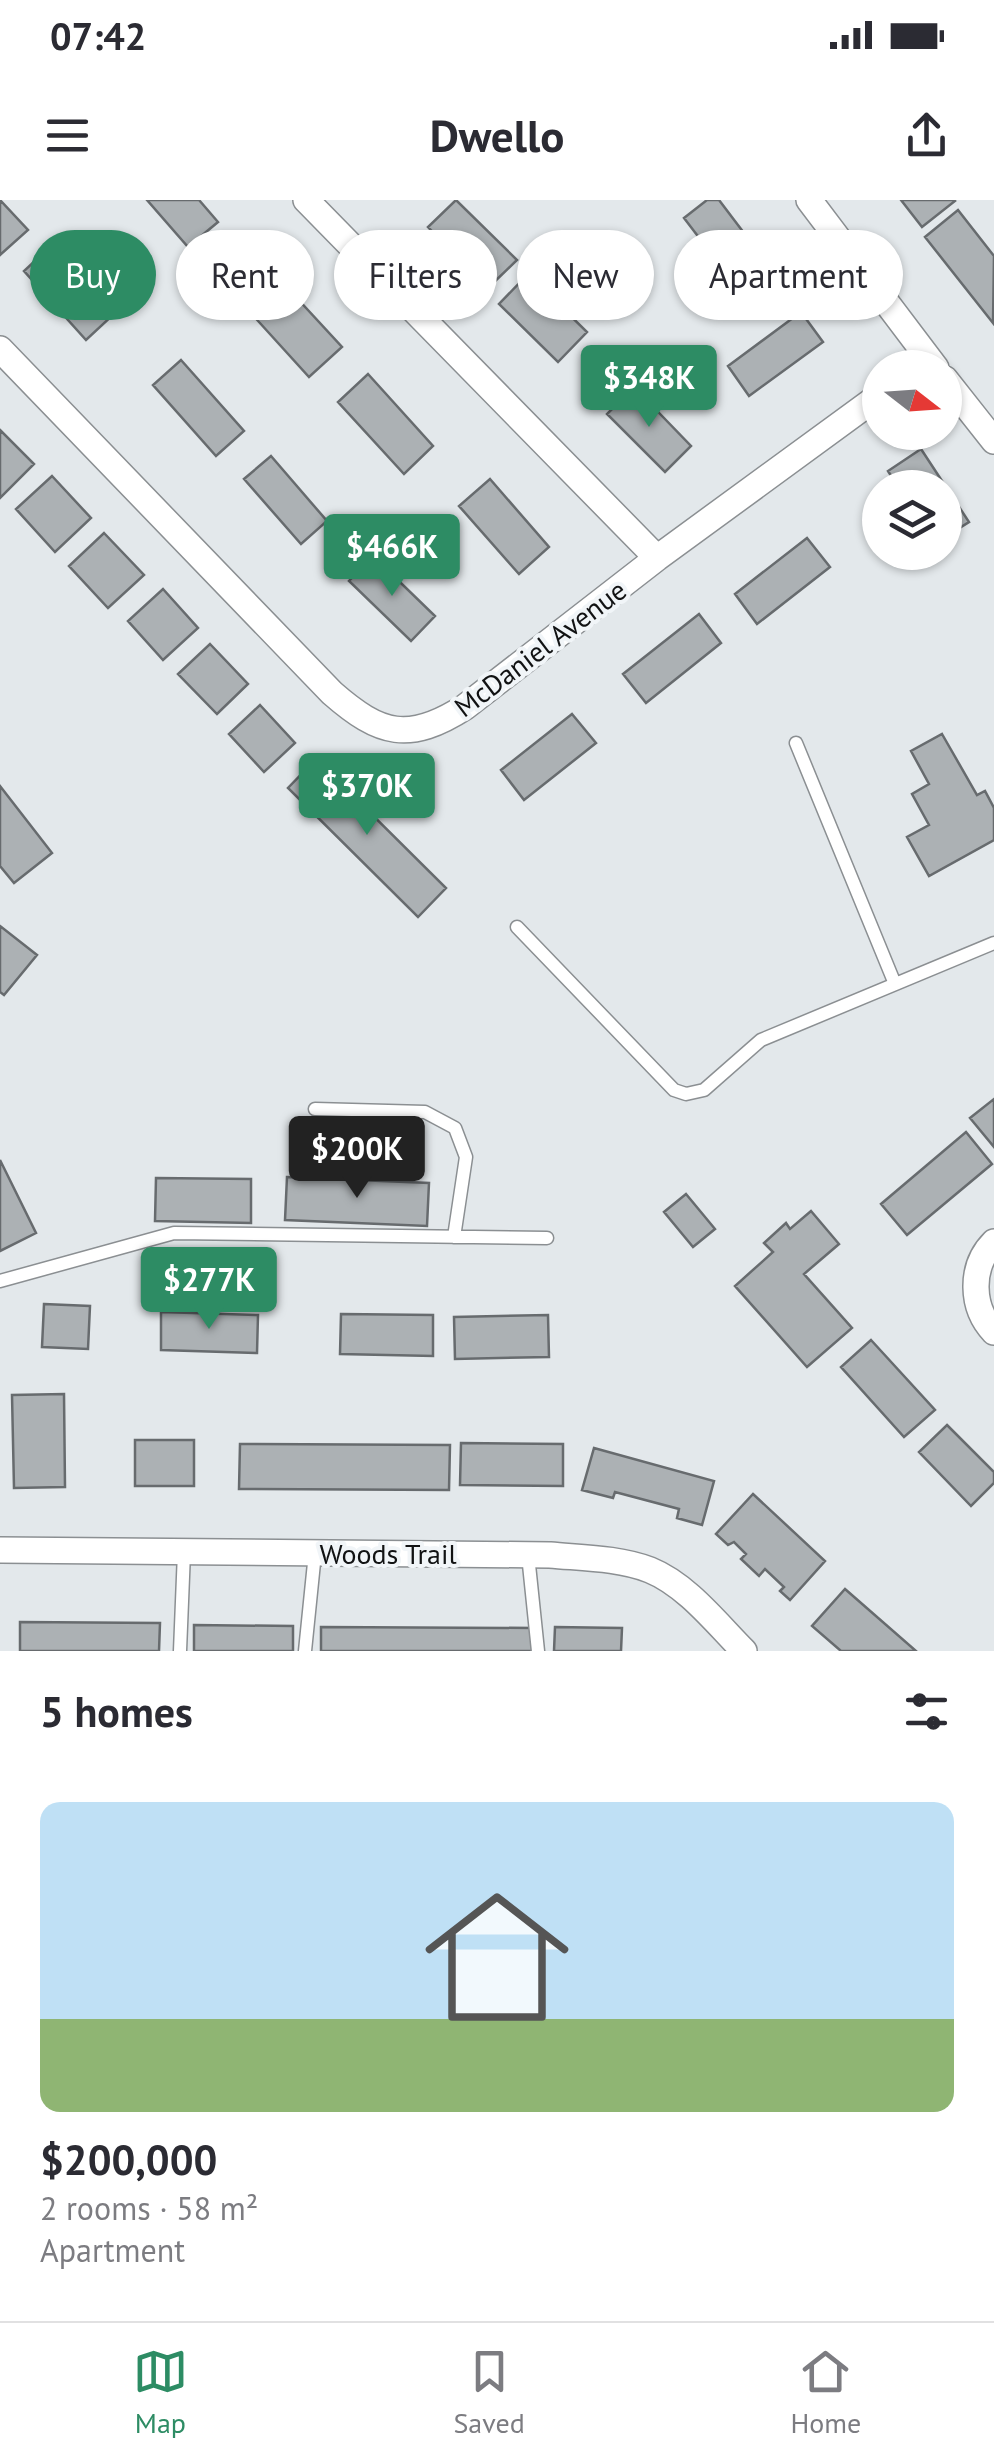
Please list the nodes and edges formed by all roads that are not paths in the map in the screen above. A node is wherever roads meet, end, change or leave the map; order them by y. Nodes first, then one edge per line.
1 (306, 200) edge
2 (810, 200) edge
3 (0, 349) edge
4 (919, 350) edge
5 (962, 404) edge
6 (862, 408) edge
7 (994, 442) edge
8 (657, 558) junction
9 (796, 743) dead end
10 (517, 927) dead end
11 (994, 943) edge
12 (895, 984) junction
13 (316, 1109) dead end
14 (454, 1237) junction
15 (548, 1238) dead end
16 (994, 1242) edge
17 (0, 1281) edge
18 (994, 1332) edge
19 (0, 1550) edge
20 (184, 1552) junction
21 (315, 1553) junction
22 (528, 1554) junction
23 (180, 1651) edge
24 (304, 1651) edge
25 (538, 1651) edge
26 (744, 1651) edge

1 - 8 street
2 - 4 street
3 - 8 street, McDaniel Avenue
5 - 7 street
6 - 8 street, McDaniel Avenue
9 - 12 lane
10 - 12 lane
11 - 12 lane
13 - 14 lane
14 - 15 lane
14 - 17 lane
16 - 18 street
19 - 20 street, Woods Trail
20 - 21 street, Woods Trail
20 - 23 lane
21 - 22 street, Woods Trail
21 - 24 lane
22 - 25 lane
22 - 26 street, Woods Trail

